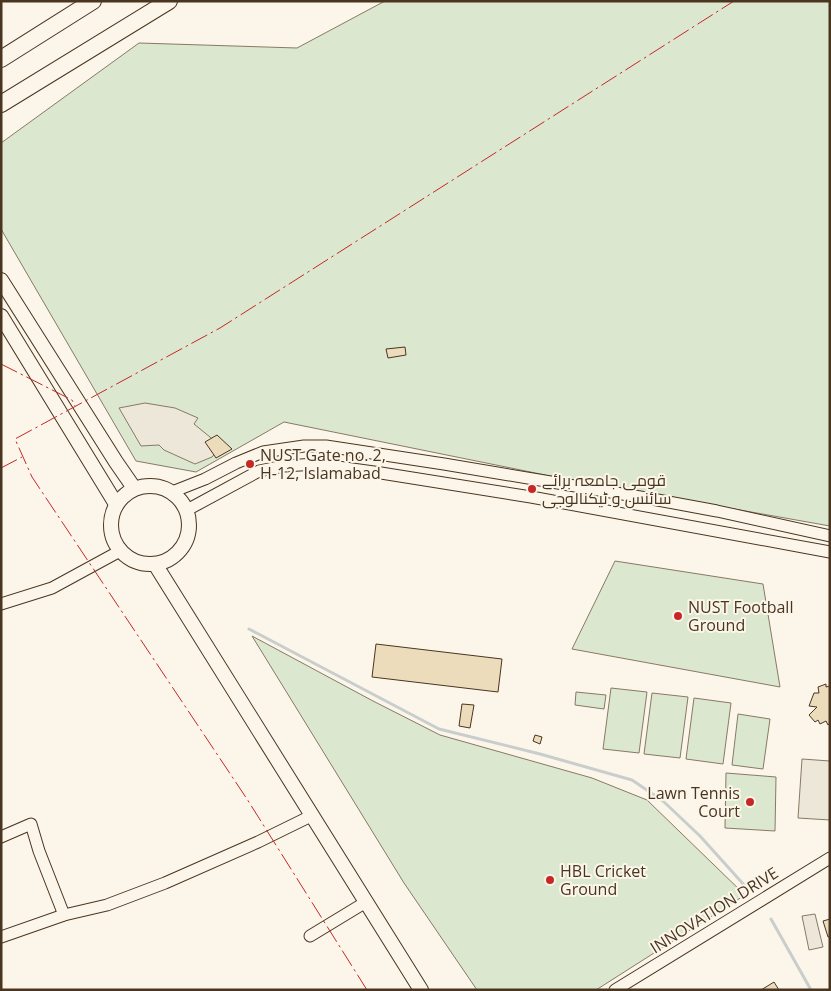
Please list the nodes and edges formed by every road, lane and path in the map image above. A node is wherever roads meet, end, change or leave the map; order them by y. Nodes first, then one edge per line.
1 (93, 1) edge
2 (169, 1) edge
3 (1, 59) edge
4 (1, 104) edge
5 (1, 280) edge
6 (1, 316) edge
7 (533, 480) junction
8 (134, 488) junction
9 (172, 492) junction
10 (531, 497) junction
11 (116, 504) junction
12 (187, 510) junction
13 (830, 536) edge
14 (120, 551) junction
15 (830, 552) edge
16 (155, 564) junction
17 (1, 604) edge
18 (311, 816) junction
19 (1, 837) edge
20 (830, 858) edge
21 (366, 902) junction
22 (64, 916) junction
23 (310, 936) dead end
24 (1, 937) edge
25 (421, 990) edge
26 (615, 990) edge

1 - 3 highway
2 - 4 highway
5 - 8 main road
6 - 11 main road
7 - 9 street
7 - 10 street
7 - 13 street
8 - 9 main road
8 - 11 main road
9 - 12 main road
10 - 12 street
10 - 15 street
11 - 14 main road
12 - 16 main road
14 - 16 main road
14 - 17 street
16 - 18 main road
18 - 21 main road
18 - 22 street
19 - 22 street
20 - 26 street, INNOVATION DRIVE
21 - 23 street
21 - 25 main road
22 - 24 street

